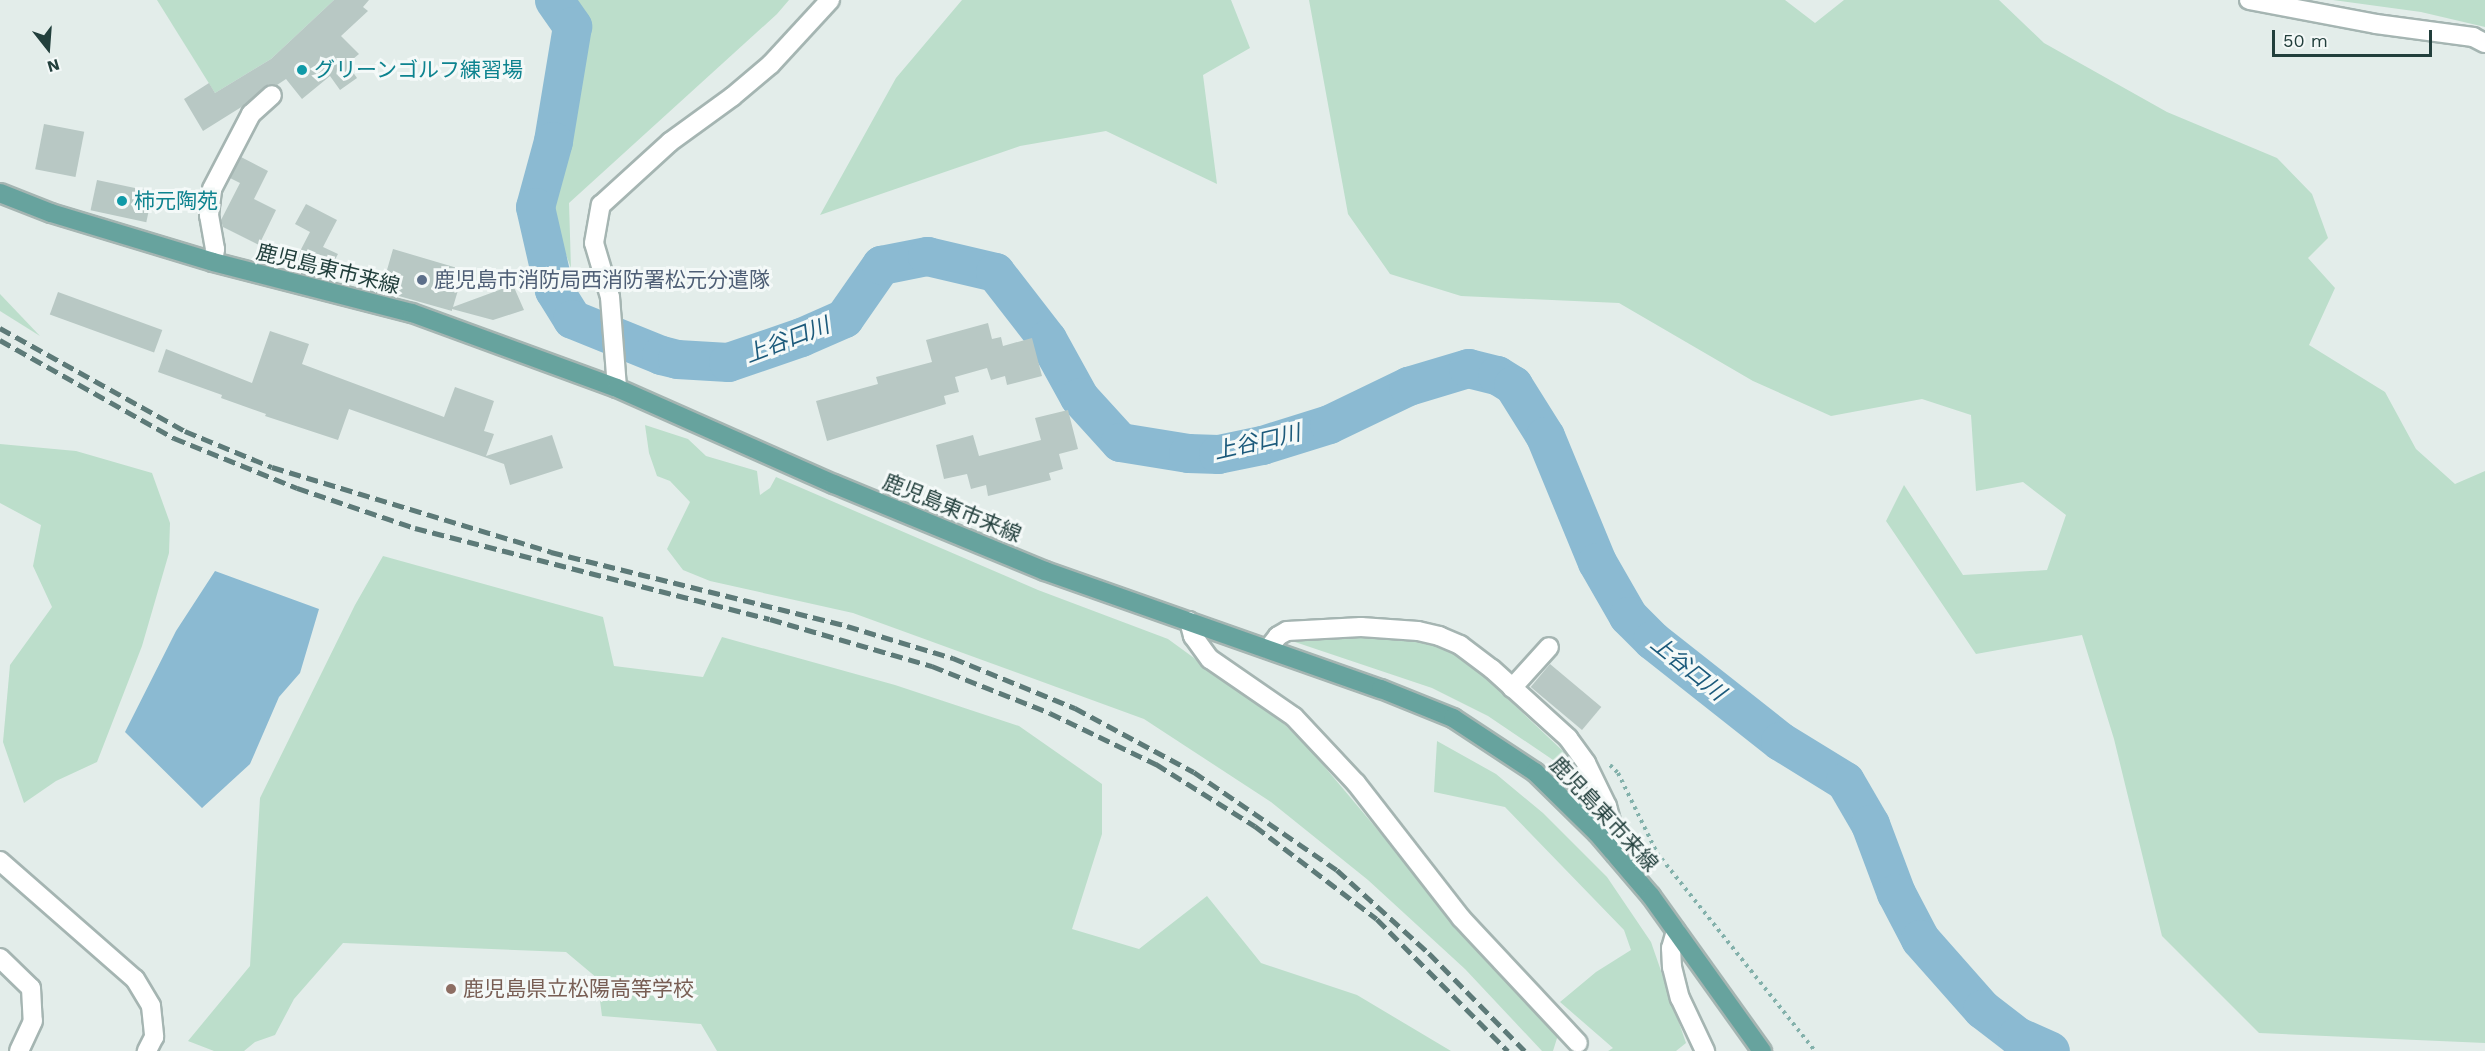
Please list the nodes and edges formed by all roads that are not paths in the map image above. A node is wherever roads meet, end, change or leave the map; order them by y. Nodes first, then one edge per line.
1 (830, 0) edge
2 (2249, 0) edge
3 (2485, 43) edge
4 (272, 95) dead end
5 (0, 193) edge
6 (213, 262) junction
7 (617, 388) junction
8 (1190, 621) junction
9 (1549, 647) dead end
10 (1268, 649) junction
11 (1512, 688) junction
12 (1615, 854) junction
13 (0, 861) edge
14 (1676, 931) junction
15 (0, 958) edge
16 (1578, 1043) dead end
17 (19, 1051) edge
18 (147, 1051) edge
19 (1705, 1051) edge
20 (1762, 1051) edge

1 - 7 street
2 - 3 street
4 - 6 street
5 - 6 main road, 鹿児島東市来線
6 - 7 main road, 鹿児島東市来線
7 - 8 main road, 鹿児島東市来線
8 - 10 main road, 鹿児島東市来線
8 - 16 street
9 - 11 street
10 - 11 street
10 - 12 main road, 鹿児島東市来線
11 - 12 street
12 - 14 main road, 鹿児島東市来線
13 - 18 street
14 - 19 street
14 - 20 main road, 鹿児島東市来線
15 - 17 street

